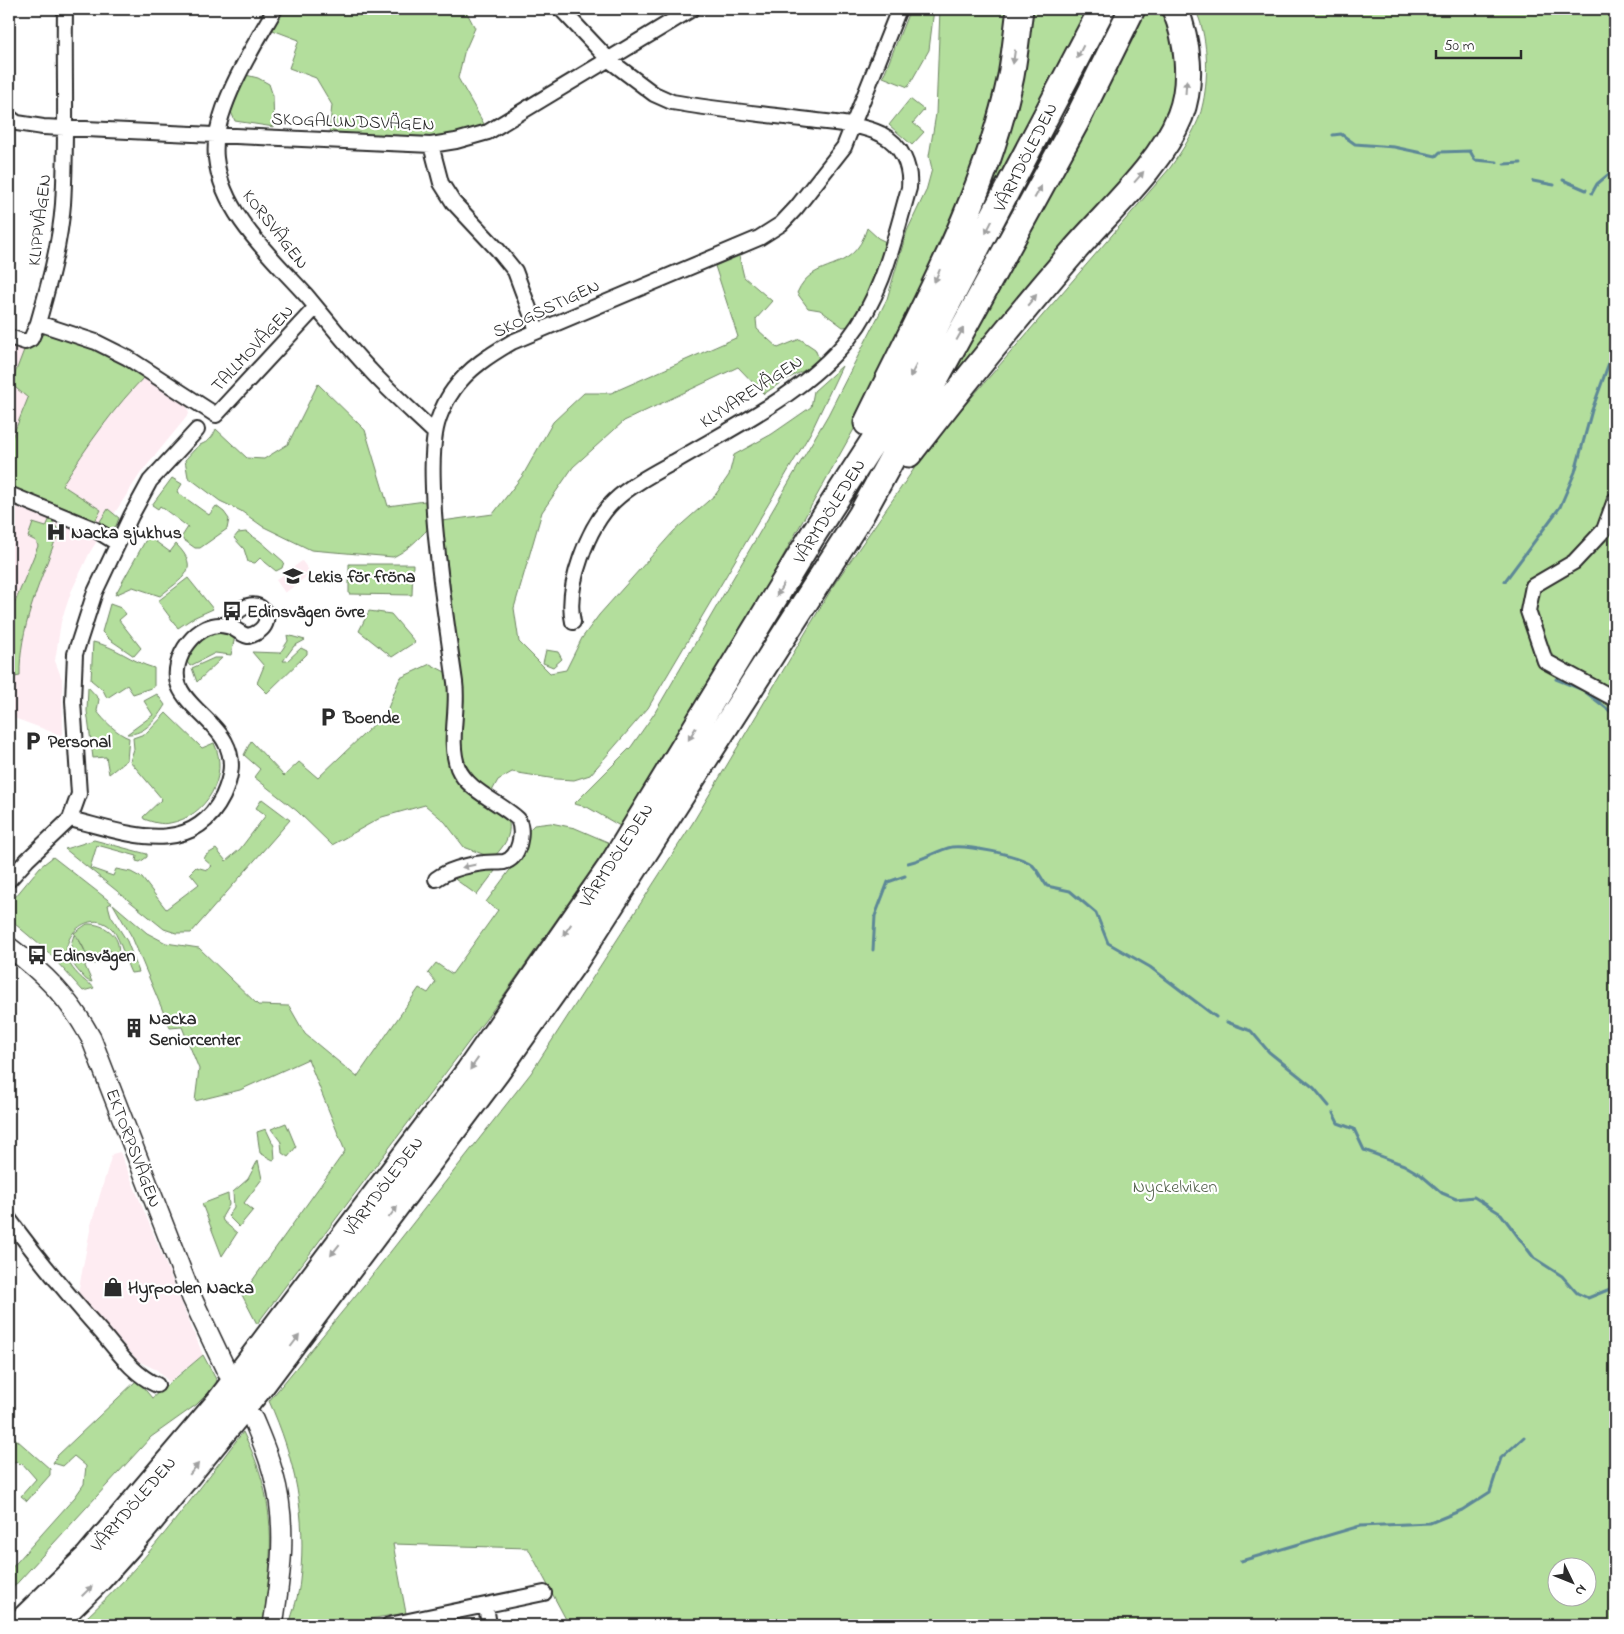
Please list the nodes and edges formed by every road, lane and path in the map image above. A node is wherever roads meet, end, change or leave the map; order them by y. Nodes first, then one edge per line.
1 (65, 9) edge
2 (275, 9) edge
3 (561, 9) edge
4 (692, 9) edge
5 (899, 9) edge
6 (1020, 9) edge
7 (1102, 9) edge
8 (1132, 9) edge
9 (1175, 9) edge
10 (609, 60) junction
11 (9, 118) edge
12 (852, 126) junction
13 (66, 128) junction
14 (217, 136) junction
15 (431, 145) junction
16 (316, 307) junction
17 (38, 323) junction
18 (537, 330) junction
19 (9, 337) edge
20 (197, 430) dead end
21 (435, 433) junction
22 (9, 494) edge
23 (1615, 500) edge
24 (861, 516) junction
25 (814, 533) junction
26 (117, 542) junction
27 (573, 622) dead end
28 (227, 625) dead end
29 (1615, 699) edge
30 (70, 819) junction
31 (436, 879) dead end
32 (9, 880) edge
33 (9, 947) edge
34 (9, 1219) edge
35 (228, 1372) dead end
36 (157, 1386) dead end
37 (253, 1419) dead end
38 (544, 1593) dead end
39 (486, 1606) junction
40 (18, 1625) edge
41 (52, 1625) edge
42 (273, 1625) edge
43 (389, 1625) edge
44 (489, 1625) edge

1 - 13 street, KLIPPVÄGEN
2 - 14 street, KORSVÄGEN
3 - 10 street, KLYVAREVÄGEN
4 - 10 street, SKOGALUNDSVÄGEN
5 - 12 street, SKOGSSTIGEN
6 -> 25 highway
7 -> 25 highway, VÄRMDÖLEDEN
24 -> 8 highway, VÄRMDÖLEDEN
24 -> 9 highway
10 - 12 street, KLYVAREVÄGEN
10 - 15 street, SKOGALUNDSVÄGEN
11 - 13 street, SKOGALUNDSVÄGEN
12 - 18 street, SKOGSSTIGEN
12 - 27 street, KLYVAREVÄGEN
13 - 14 street, SKOGALUNDSVÄGEN
13 - 17 street, KLIPPVÄGEN
14 - 15 street, SKOGALUNDSVÄGEN
14 - 16 street, KORSVÄGEN
15 - 18 street
16 - 17 street, TALLMOVÄGEN
16 - 21 street, KORSVÄGEN
17 - 19 street
18 - 21 street, SKOGSSTIGEN
20 - 26 street
21 -> 31 street, SKOGSSTIGEN
22 - 26 street
23 - 29 street
41 -> 24 highway, VÄRMDÖLEDEN
25 -> 40 highway, VÄRMDÖLEDEN
26 - 30 street
28 - 30 street
30 - 32 street
33 - 35 street, EKTORPSVÄGEN
34 - 36 street
37 - 42 street
38 - 39 street
39 - 43 street
39 - 44 street

